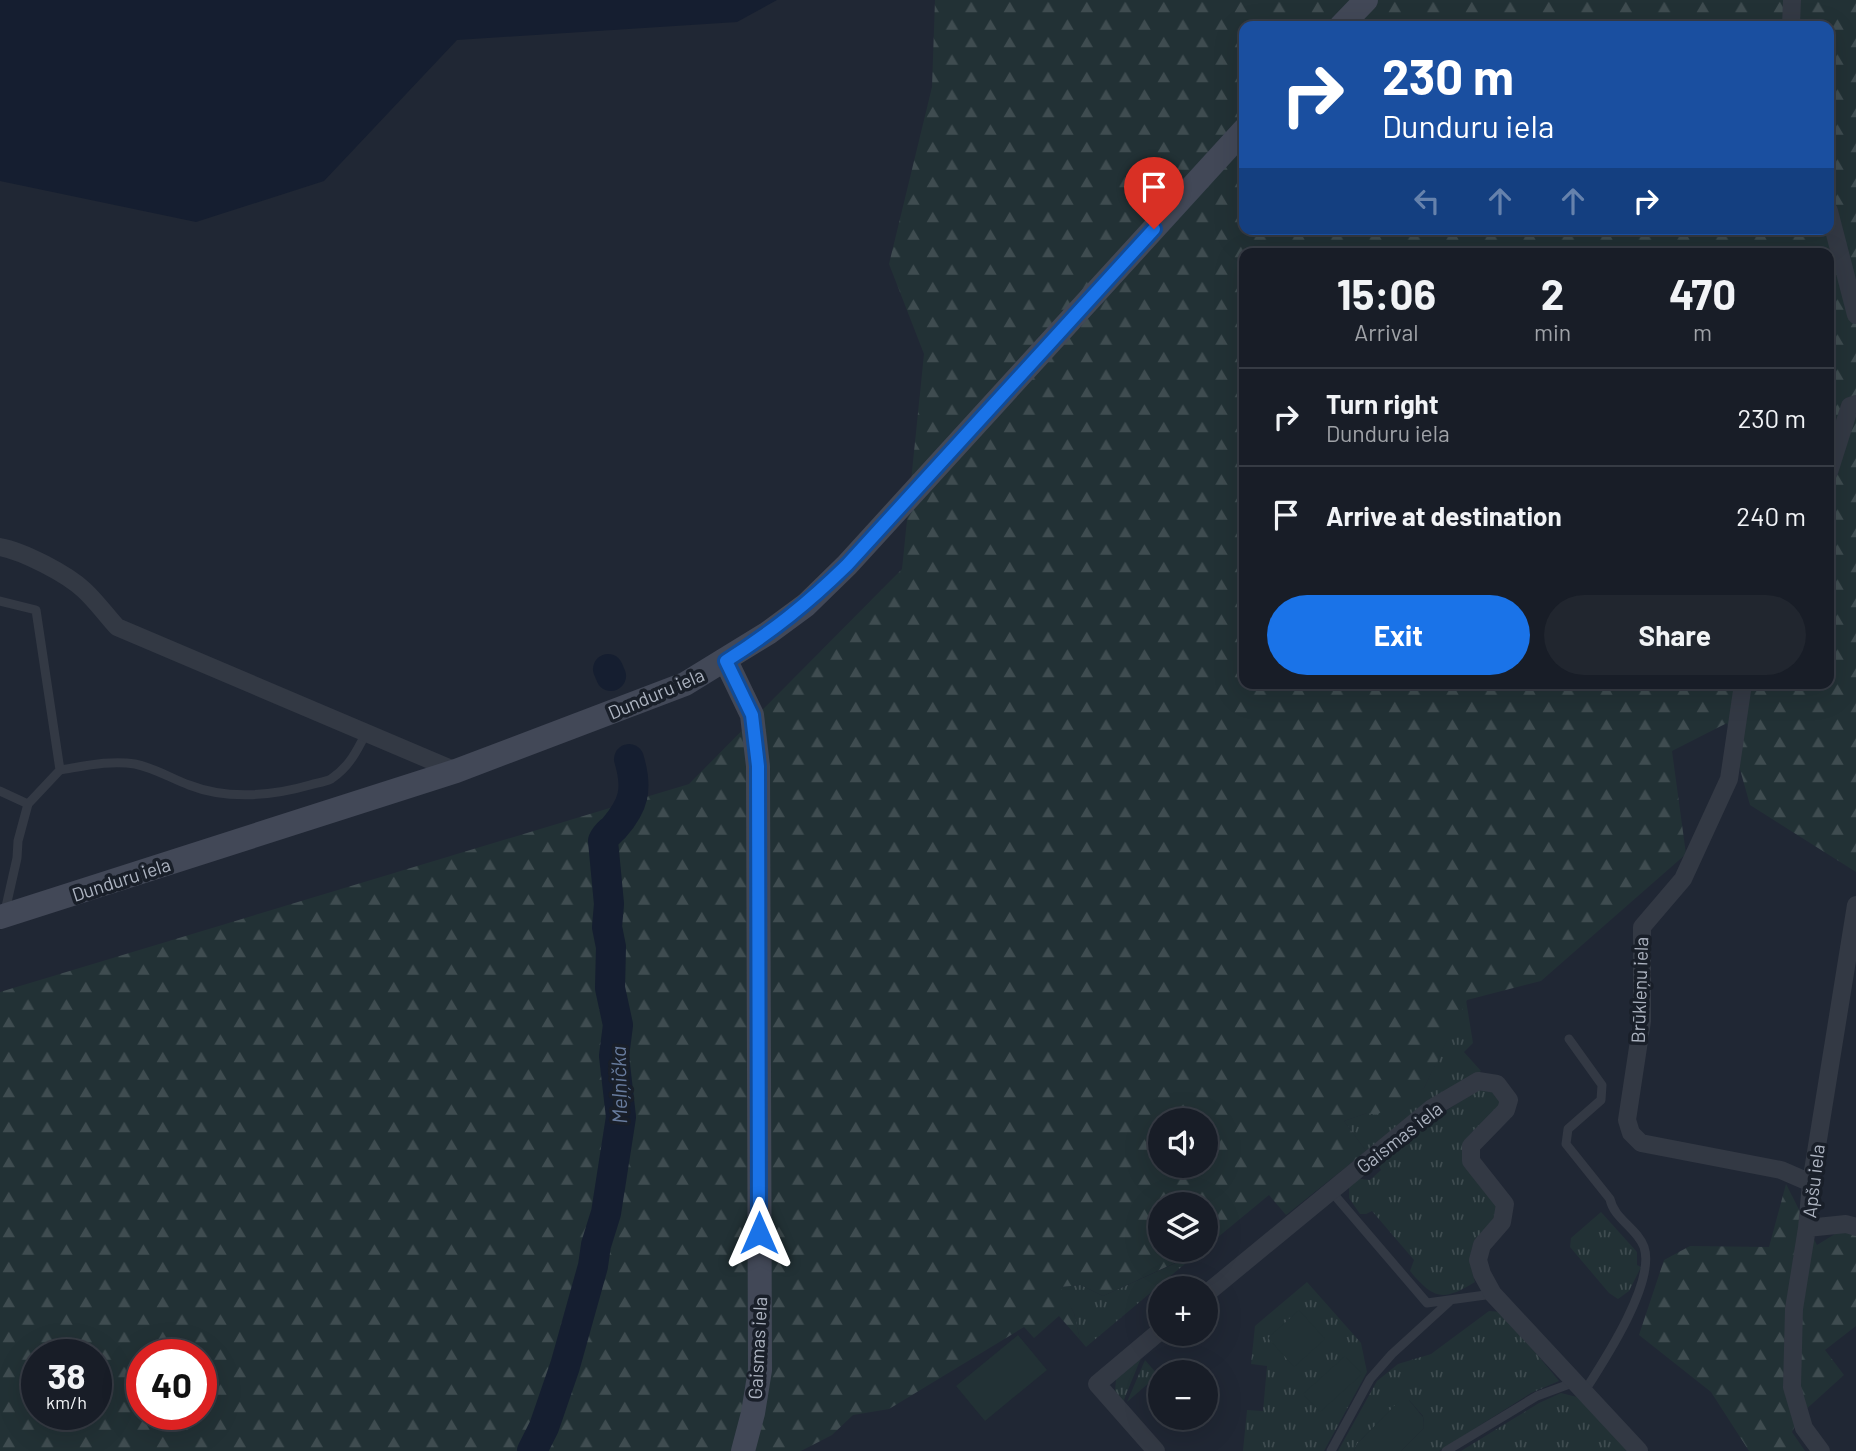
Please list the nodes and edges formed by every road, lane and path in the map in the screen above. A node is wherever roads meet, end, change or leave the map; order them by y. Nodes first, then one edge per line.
1 (1366, 0) edge
2 (1792, 0) edge
3 (1346, 21) edge
4 (1791, 21) edge
5 (1239, 135) edge
6 (1834, 230) edge
7 (1856, 315) edge
8 (1856, 404) edge
9 (1834, 456) edge
10 (0, 547) edge
11 (0, 601) edge
12 (726, 661) junction
13 (1742, 689) edge
14 (366, 733) junction
15 (60, 770) junction
16 (456, 771) junction
17 (0, 791) edge
18 (28, 804) junction
19 (1856, 905) edge
20 (2, 917) edge
21 (1569, 1039) dead end
22 (1811, 1183) junction
23 (1331, 1191) junction
24 (1856, 1227) edge
25 (1807, 1228) junction
26 (1218, 1284) edge
27 (1493, 1294) junction
28 (1452, 1300) junction
29 (1148, 1341) edge
30 (1580, 1387) junction
31 (743, 1451) edge
32 (1156, 1451) edge
33 (1331, 1451) edge
34 (1446, 1451) edge
35 (1639, 1451) edge
36 (1821, 1451) edge

1 - 3 street
2 - 4 street
5 - 12 street, Dunduru iela
6 - 7 street
8 - 9 street
10 - 14 street
11 - 15 lane
12 - 16 street, Dunduru iela
12 - 31 street, Gaismas iela
13 - 22 street, Brūkleņu iela
14 - 15 lane
14 - 16 street
15 - 18 lane
16 - 20 street, Dunduru iela
17 - 18 lane
18 - 20 lane
19 - 22 street, Apšu iela
21 - 30 lane
22 - 25 street, Apšu iela
23 - 26 street, Gaismas iela
23 - 27 street, Gaismas iela
23 - 28 lane
24 - 25 street
25 - 36 street, Apšu iela
27 - 28 lane
27 - 30 street, Gaismas iela
28 - 33 lane
29 - 32 street
30 - 34 lane
30 - 35 street, Gaismas iela

